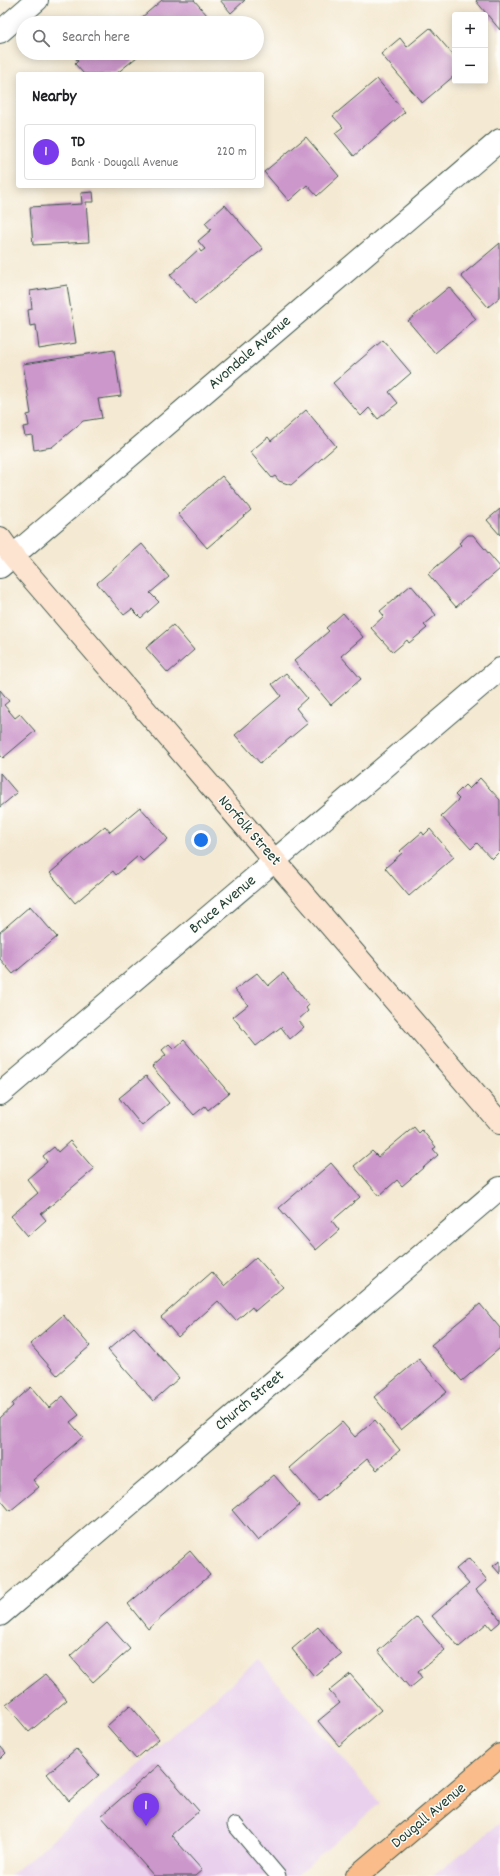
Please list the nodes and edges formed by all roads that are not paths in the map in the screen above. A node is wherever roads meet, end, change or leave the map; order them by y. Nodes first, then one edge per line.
1 (38, 0) edge
2 (19, 16) edge
3 (16, 19) edge
4 (0, 32) edge
5 (500, 140) edge
6 (0, 538) edge
7 (6, 561) edge
8 (500, 669) edge
9 (275, 860) junction
10 (0, 1094) edge
11 (500, 1123) edge
12 (500, 1188) edge
13 (0, 1615) edge
14 (500, 1755) edge
15 (235, 1825) dead end
16 (369, 1872) edge
17 (278, 1876) edge

1 - 2 street
3 - 4 street
5 - 7 street, Avondale Avenue
6 - 7 street, Norfolk Street
7 - 9 street, Norfolk Street
8 - 9 street, Bruce Avenue
9 - 10 street, Bruce Avenue
9 - 11 street, Norfolk Street
12 - 13 street, Church Street
14 - 16 main road, Dougall Avenue
15 - 17 lane

